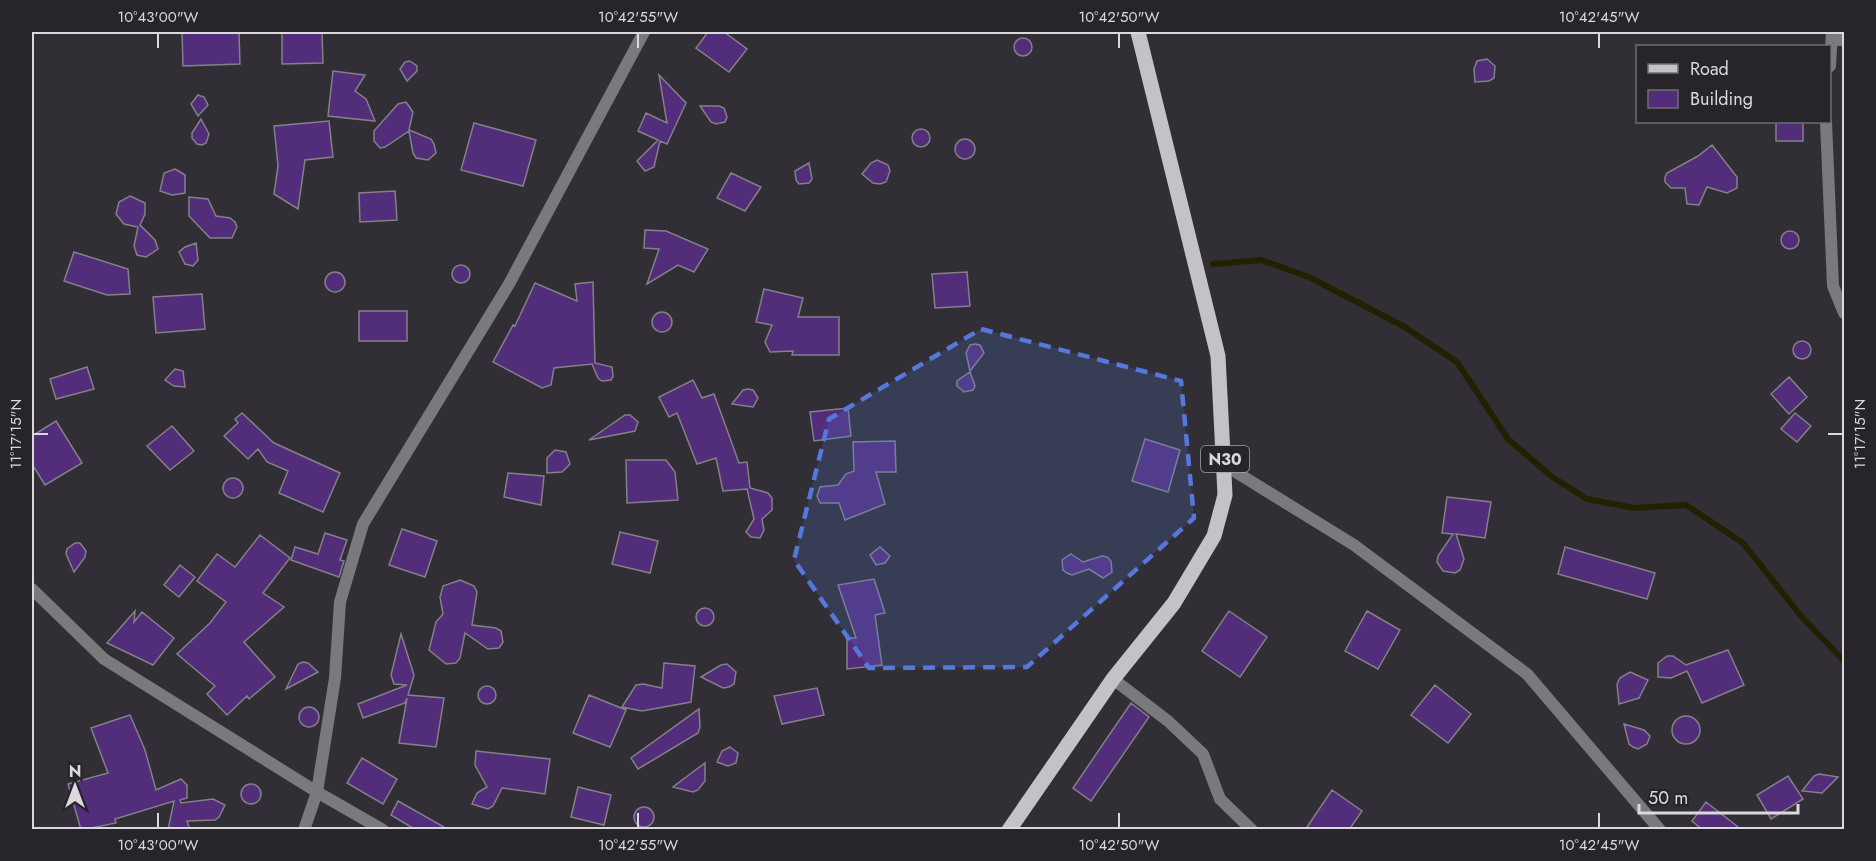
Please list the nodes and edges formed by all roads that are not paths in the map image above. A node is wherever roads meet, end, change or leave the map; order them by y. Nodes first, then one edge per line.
1 (644, 32) edge
2 (1138, 32) edge
3 (1836, 37) edge
4 (1831, 61) edge
5 (1826, 123) edge
6 (1845, 313) edge
7 (1226, 466) junction
8 (32, 589) edge
9 (1113, 679) junction
10 (317, 792) junction
11 (304, 830) edge
12 (383, 830) edge
13 (1009, 830) edge
14 (1252, 830) edge
15 (1660, 830) edge

1 - 10 street
2 - 7 main road, N30
3 - 4 street
5 - 6 street
7 - 9 main road, N30
7 - 15 street
8 - 10 street
9 - 13 main road, N30
9 - 14 street
10 - 11 street
10 - 12 street

